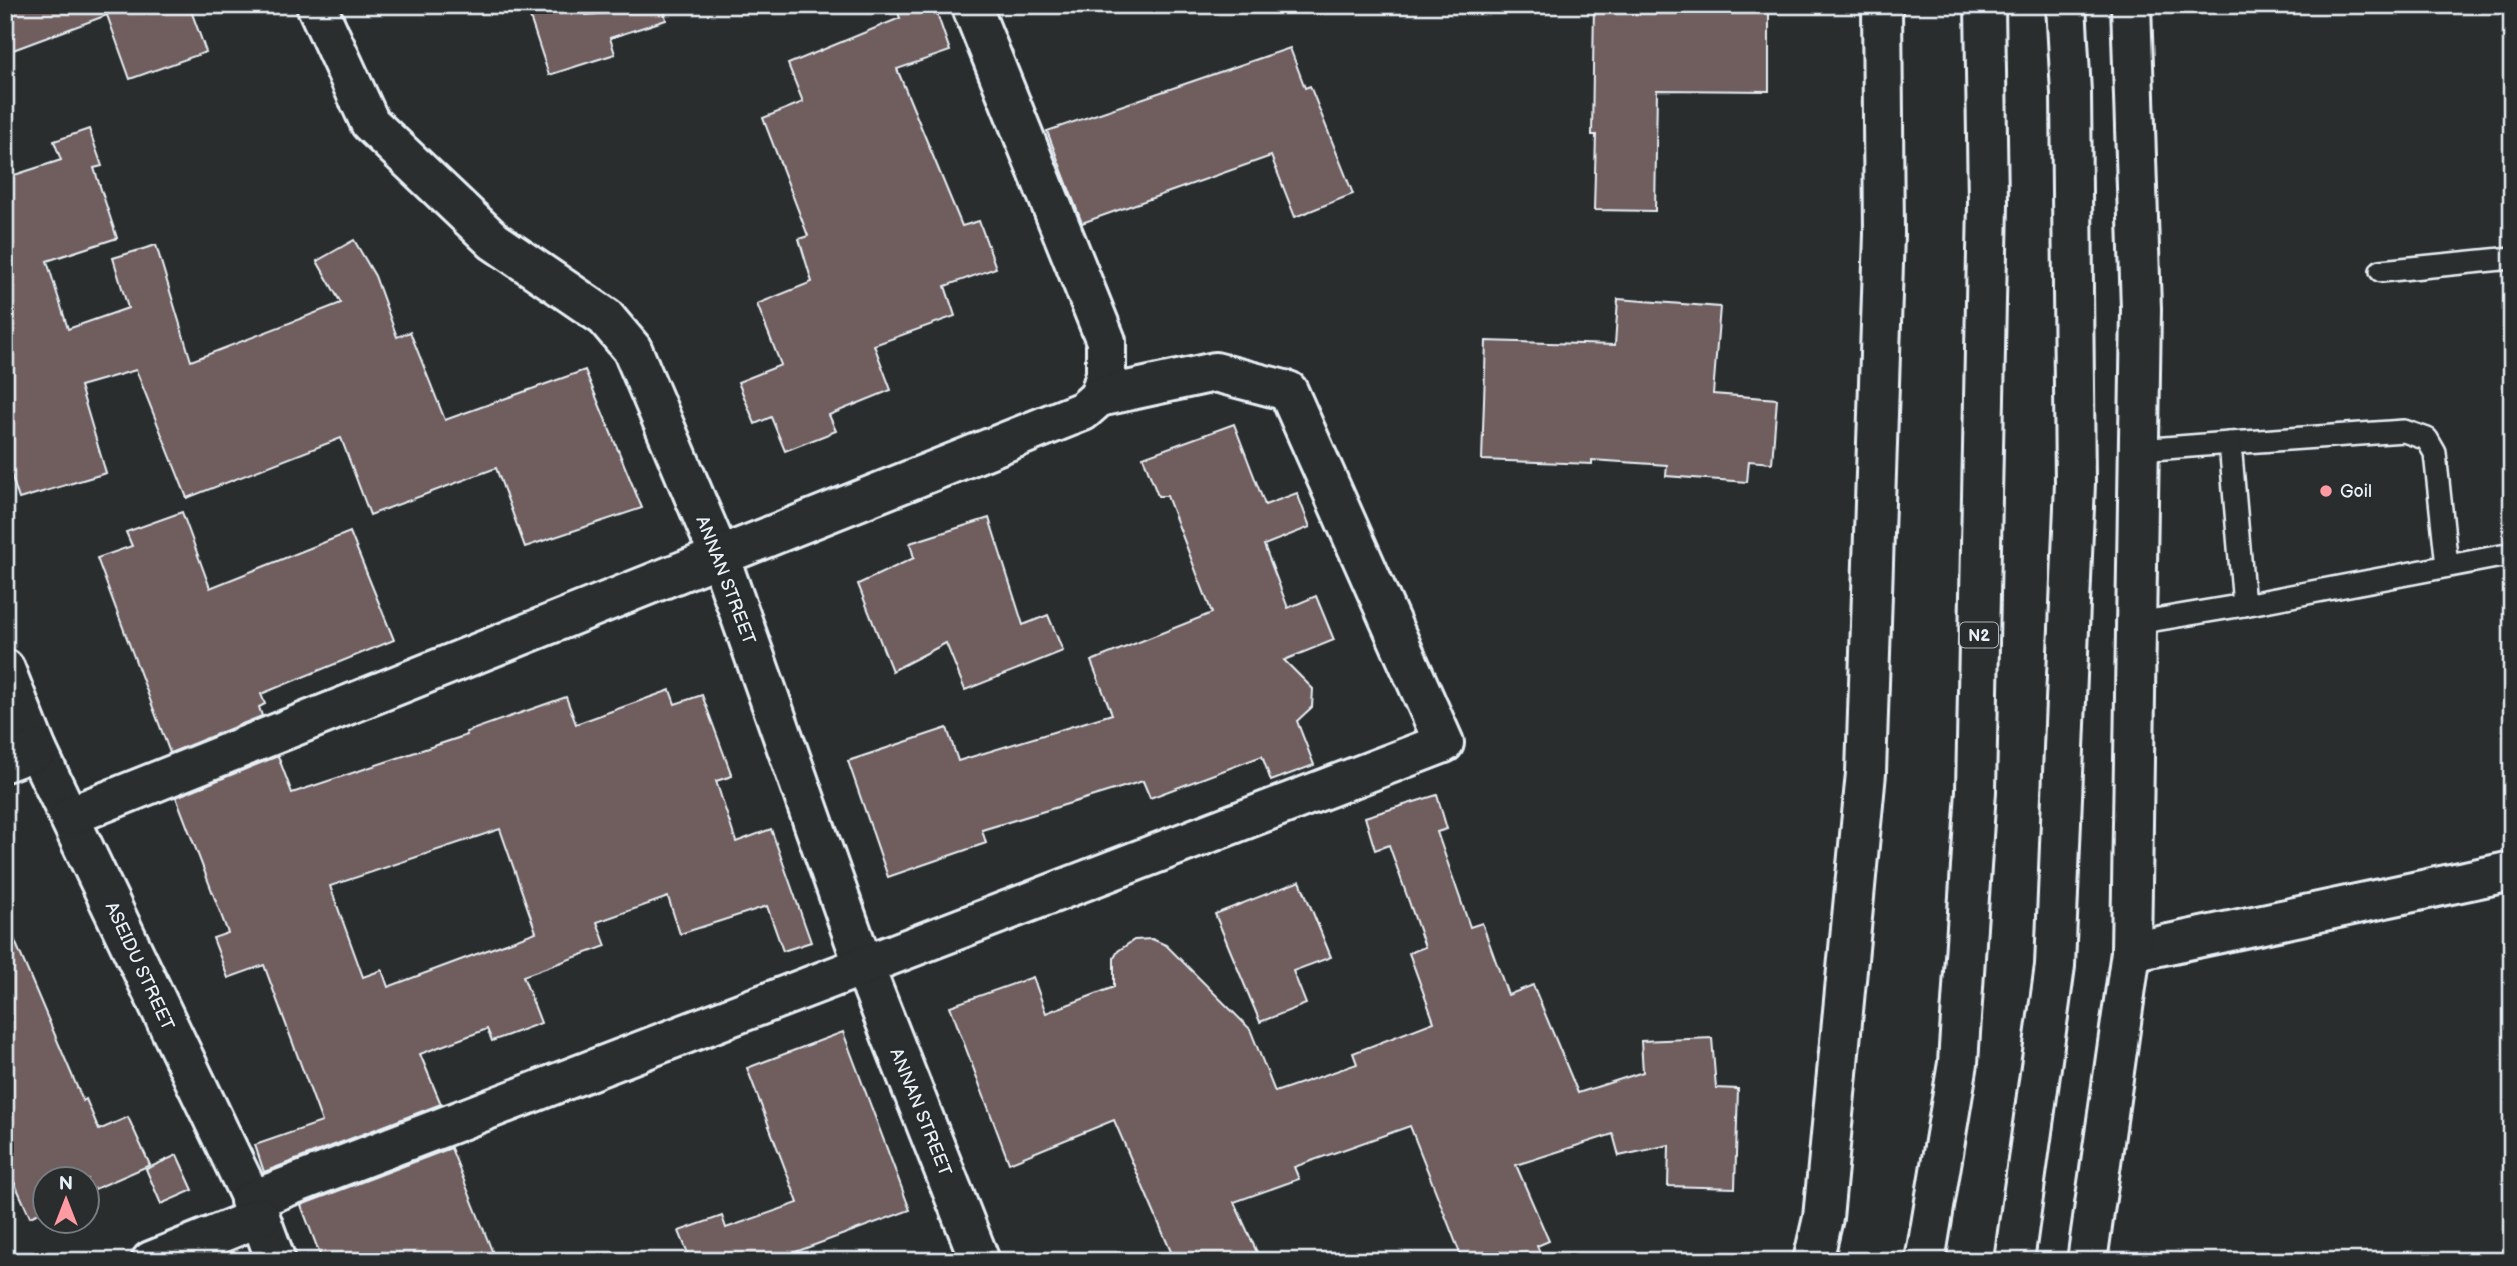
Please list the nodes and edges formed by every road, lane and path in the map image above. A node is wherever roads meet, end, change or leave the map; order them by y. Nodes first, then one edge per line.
1 (316, 5) edge
2 (971, 5) edge
3 (1882, 5) edge
4 (1985, 5) edge
5 (2066, 5) edge
6 (2131, 5) edge
7 (2512, 258) edge
8 (2381, 271) dead end
9 (1099, 397) junction
10 (2230, 443) junction
11 (2139, 450) junction
12 (2512, 554) edge
13 (719, 555) junction
14 (2447, 566) junction
15 (2244, 604) junction
16 (2137, 623) junction
17 (5, 669) edge
18 (21, 756) edge
19 (70, 816) junction
20 (2512, 870) edge
21 (2131, 952) junction
22 (863, 964) junction
23 (255, 1209) junction
24 (151, 1261) edge
25 (276, 1261) edge
26 (980, 1261) edge
27 (1813, 1261) edge
28 (1925, 1261) edge
29 (2014, 1261) edge
30 (2087, 1261) edge

1 - 13 main road, ANNAN STREET
2 - 9 main road
3 - 27 main road
4 - 28 main road, N2
5 - 29 main road
6 - 11 main road
7 - 8 lane
9 - 13 main road
9 - 22 main road
10 - 11 lane
10 - 14 lane
10 - 15 lane
11 - 16 main road
12 - 14 lane
13 - 19 main road
13 - 22 main road, ANNAN STREET
14 - 15 lane
15 - 16 lane
16 - 21 main road
17 - 18 main road, ASEIDU STREET
18 - 19 main road, ASEIDU STREET
19 - 23 main road, ASEIDU STREET
20 - 21 main road
21 - 30 main road
22 - 23 main road
22 - 26 main road, ANNAN STREET
23 - 24 main road
23 - 25 main road, ASEIDU STREET

